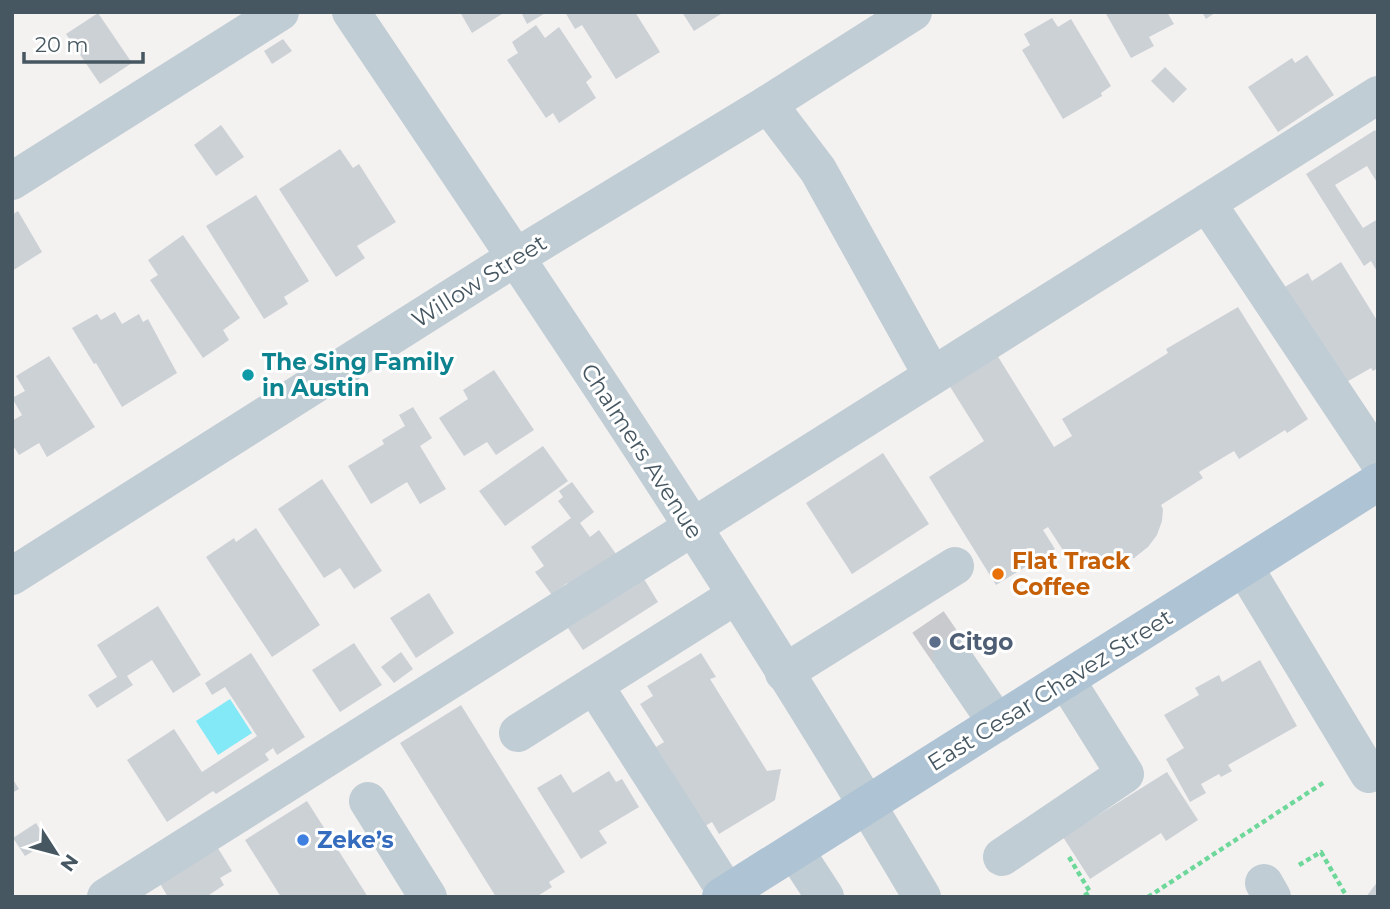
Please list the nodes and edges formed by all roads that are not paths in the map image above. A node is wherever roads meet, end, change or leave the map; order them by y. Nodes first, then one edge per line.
1 (280, 12) edge
2 (351, 12) edge
3 (913, 12) edge
4 (1378, 95) edge
5 (768, 104) junction
6 (12, 181) edge
7 (1207, 203) junction
8 (516, 257) junction
9 (932, 375) junction
10 (1378, 460) edge
11 (1378, 482) edge
12 (693, 528) junction
13 (955, 566) dead end
14 (1244, 567) junction
15 (12, 576) edge
16 (735, 596) junction
17 (952, 657) tunnel mouth
18 (783, 673) junction
19 (1066, 680) junction
20 (594, 685) junction
21 (997, 723) junction
22 (518, 733) dead end
23 (1365, 766) road end
24 (368, 801) dead end
25 (866, 806) junction
26 (794, 851) junction
27 (1002, 857) dead end
28 (724, 895) edge
29 (106, 897) edge
30 (428, 897) edge
31 (825, 897) edge
32 (922, 897) edge

1 - 6 street
2 - 8 street, Chalmers Avenue
3 - 5 street, Willow Street
4 - 7 street
5 - 8 street, Willow Street
5 - 9 street
7 - 9 street
7 - 10 street
8 - 12 street, Chalmers Avenue
8 - 15 street, Willow Street
9 - 12 street
11 - 14 main road, East Cesar Chavez Street
12 - 16 street, Chalmers Avenue
12 - 29 street
13 - 18 street
14 - 19 main road, East Cesar Chavez Street
14 - 23 street
16 - 18 street, Chalmers Avenue
16 - 20 street
17 - 21 street
18 - 25 street, Chalmers Avenue
19 - 21 main road, East Cesar Chavez Street
19 - 27 street
20 - 22 street
20 - 28 street
21 - 25 main road, East Cesar Chavez Street
24 - 30 street
25 - 26 main road, East Cesar Chavez Street
25 - 32 street, Chalmers Avenue
26 - 28 main road, East Cesar Chavez Street
26 - 31 street

